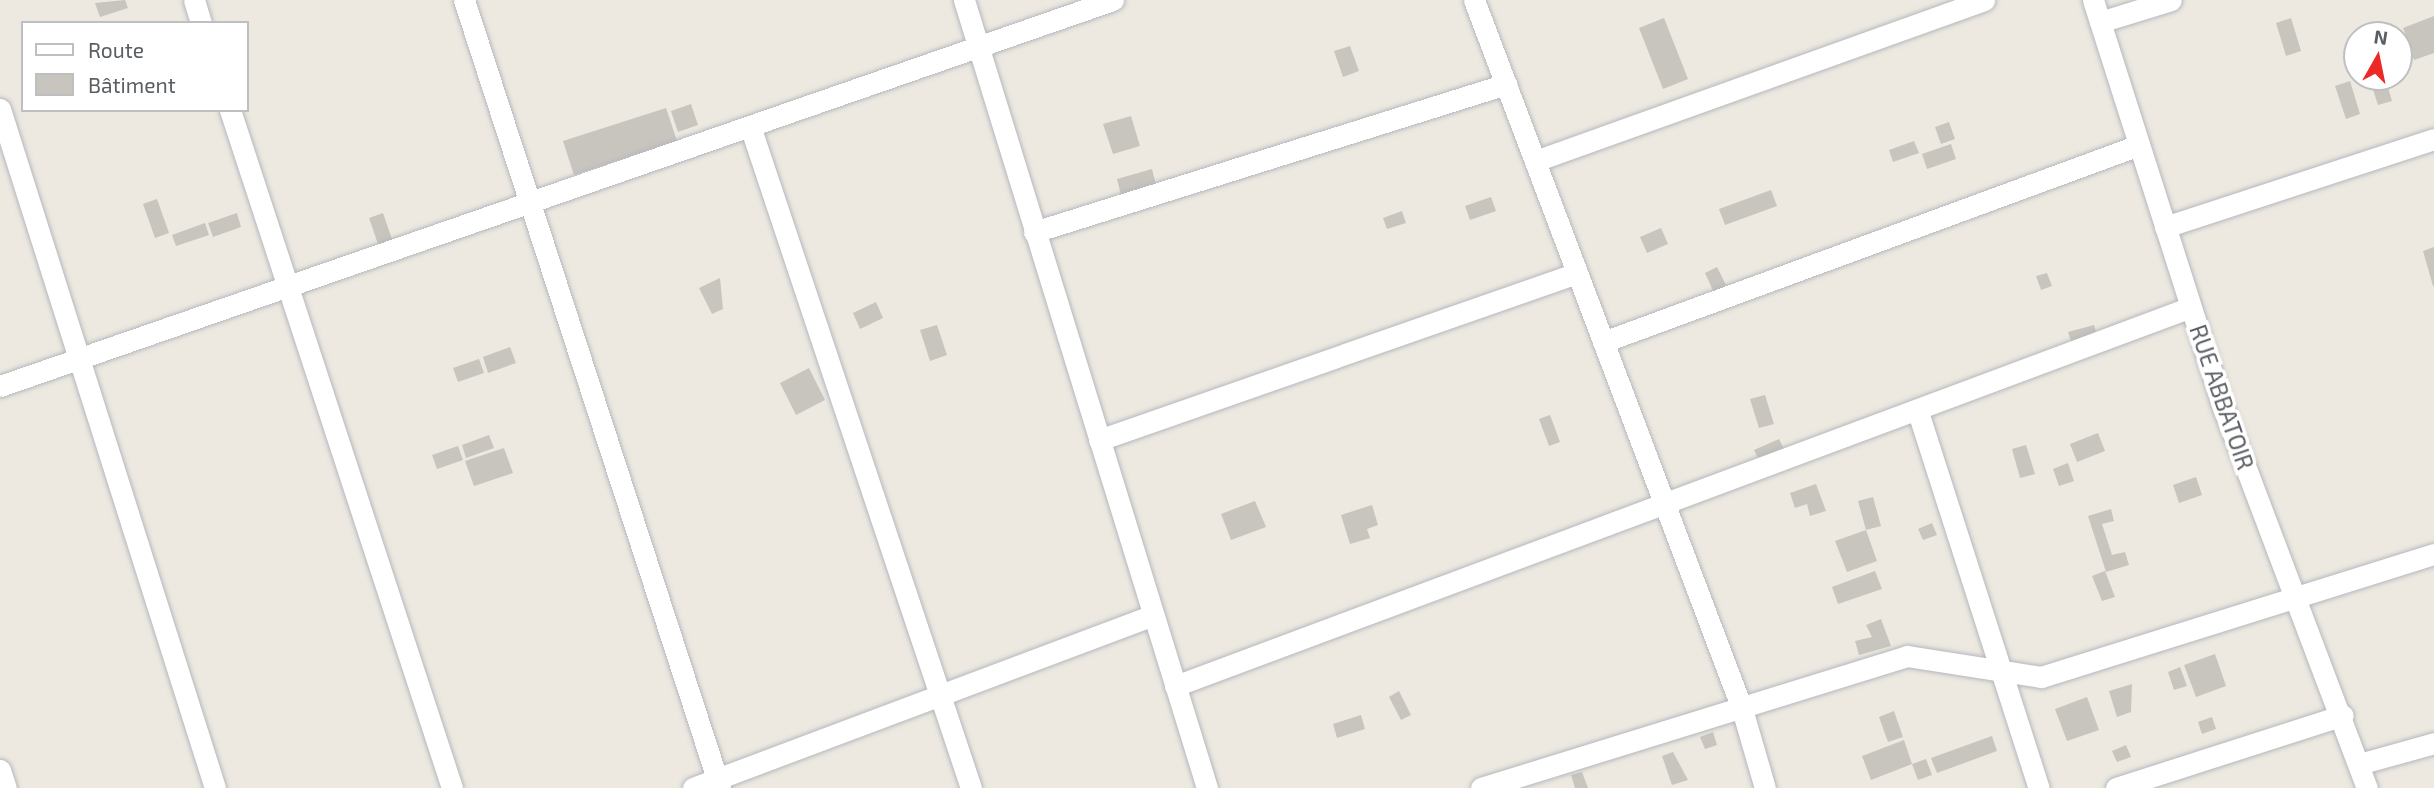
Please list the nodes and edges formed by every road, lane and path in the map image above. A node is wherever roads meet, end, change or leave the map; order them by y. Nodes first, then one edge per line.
1 (194, 0) edge
2 (464, 0) edge
3 (964, 0) edge
4 (1113, 0) edge
5 (1474, 0) edge
6 (1984, 0) edge
7 (2093, 0) edge
8 (2171, 0) edge
9 (200, 21) edge
10 (2100, 22) junction
11 (978, 47) junction
12 (1506, 84) junction
13 (0, 109) edge
14 (231, 112) edge
15 (750, 126) junction
16 (2434, 139) edge
17 (2139, 145) junction
18 (1535, 161) junction
19 (530, 202) junction
20 (2165, 227) junction
21 (1034, 232) junction
22 (1577, 273) junction
23 (288, 286) junction
24 (2191, 307) junction
25 (1603, 342) junction
26 (79, 358) junction
27 (0, 386) edge
28 (1918, 412) junction
29 (1099, 440) junction
30 (1665, 508) junction
31 (2434, 554) edge
32 (2298, 598) junction
33 (1153, 615) junction
34 (2001, 671) junction
35 (1175, 686) junction
36 (940, 695) junction
37 (1742, 709) junction
38 (2343, 715) junction
39 (2434, 743) edge
40 (2359, 764) junction
41 (0, 770) edge
42 (719, 783) edge
43 (6, 788) edge
44 (215, 788) edge
45 (452, 788) edge
46 (693, 788) edge
47 (971, 788) edge
48 (1207, 788) edge
49 (1481, 788) edge
50 (1765, 788) edge
51 (2039, 788) edge
52 (2116, 788) edge
53 (2367, 788) edge

1 - 9 street
2 - 19 street
3 - 11 street
4 - 11 street
5 - 12 street
6 - 18 street
7 - 10 street, RUE ABBATOIR
8 - 10 street
10 - 17 street, RUE ABBATOIR
11 - 15 street
11 - 21 street
12 - 18 street
12 - 21 street
13 - 26 street
14 - 23 street
15 - 19 street
15 - 36 street
16 - 20 street
17 - 20 street, RUE ABBATOIR
17 - 25 street
18 - 22 street
19 - 23 street
19 - 42 street
20 - 24 street, RUE ABBATOIR
21 - 29 street
22 - 25 street
22 - 29 street
23 - 26 street
23 - 45 street
24 - 28 street
24 - 32 street, RUE ABBATOIR
25 - 30 street
26 - 27 street
26 - 44 street
28 - 30 street
28 - 34 street
29 - 33 street
30 - 35 street
30 - 37 street
31 - 32 street
32 - 34 street
32 - 38 street, RUE ABBATOIR
33 - 35 street
33 - 36 street
34 - 37 street
34 - 51 street
35 - 48 street
36 - 42 street
36 - 47 street
37 - 49 street
37 - 50 street
38 - 40 street, RUE ABBATOIR
38 - 52 street
39 - 40 street
40 - 53 street, RUE ABBATOIR
41 - 43 street
42 - 46 street

